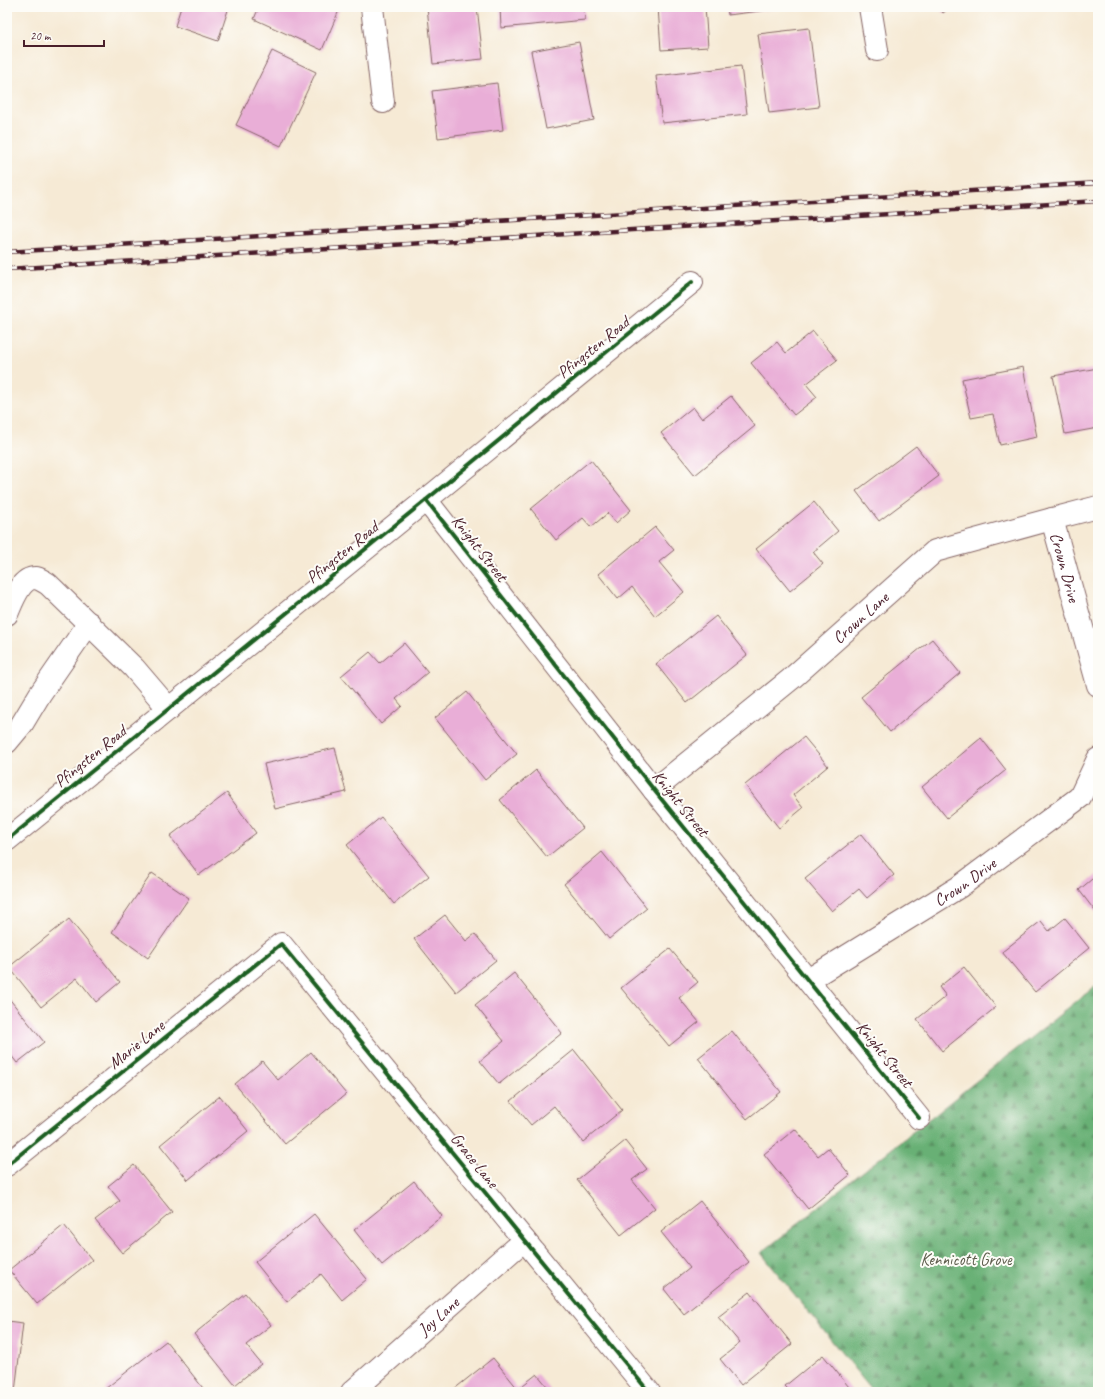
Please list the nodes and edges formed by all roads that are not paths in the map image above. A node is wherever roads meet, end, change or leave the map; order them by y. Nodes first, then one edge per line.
1 (372, 7) edge
2 (870, 7) edge
3 (876, 50) dead end
4 (383, 102) dead end
5 (692, 282) dead end
6 (426, 500) junction
7 (1098, 508) edge
8 (1052, 519) junction
9 (7, 614) edge
10 (89, 623) junction
11 (1098, 685) edge
12 (169, 709) junction
13 (7, 742) edge
14 (1098, 759) edge
15 (654, 790) junction
16 (7, 840) edge
17 (281, 944) joint
18 (808, 980) junction
19 (919, 1118) dead end
20 (7, 1165) edge
21 (524, 1240) junction
22 (352, 1392) edge
23 (649, 1392) edge

1 - 4 street
2 - 3 street
5 - 6 street, Pfingsten Road
6 - 12 street, Pfingsten Road
6 - 15 street, Knight Street
7 - 8 street, Crown Lane
8 - 11 street, Crown Drive
8 - 15 street, Crown Lane
9 - 10 street
10 - 12 street
10 - 13 street
12 - 16 street, Pfingsten Road
14 - 18 street, Crown Drive
15 - 18 street, Knight Street
17 - 20 street, Marie Lane
17 - 21 street, Grace Lane
18 - 19 street, Knight Street
21 - 22 street, Joy Lane
21 - 23 street, Grace Lane

